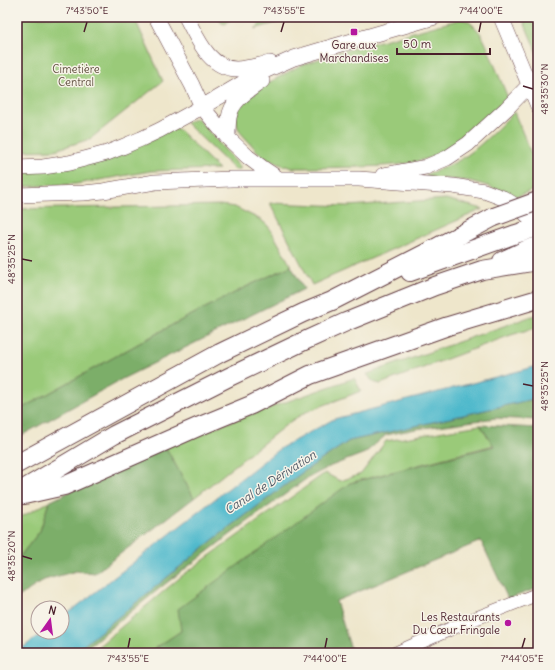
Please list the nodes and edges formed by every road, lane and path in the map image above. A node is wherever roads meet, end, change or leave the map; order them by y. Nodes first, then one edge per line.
1 (156, 17) edge
2 (186, 17) edge
3 (435, 17) edge
4 (501, 17) edge
5 (294, 59) junction
6 (534, 81) edge
7 (538, 106) edge
8 (202, 107) junction
9 (228, 138) junction
10 (17, 168) edge
11 (279, 179) junction
12 (359, 179) junction
13 (17, 195) edge
14 (538, 201) edge
15 (538, 211) edge
16 (504, 225) junction
17 (538, 226) edge
18 (535, 254) edge
19 (538, 299) edge
20 (332, 300) junction
21 (17, 464) edge
22 (17, 495) edge
23 (538, 594) edge
24 (396, 653) edge

1 - 8 main road
2 - 5 main road
3 - 5 main road
4 - 6 main road
5 - 8 main road
5 - 9 main road
6 - 7 main road
6 - 12 main road
8 - 9 main road
8 - 10 main road
9 - 11 main road
11 - 12 main road
11 - 13 main road
12 - 17 main road
14 - 16 highway, bridge
15 - 16 highway
16 - 17 highway
16 - 20 highway
16 - 20 highway
18 - 22 highway
19 - 22 highway
20 - 21 highway
23 - 24 street

